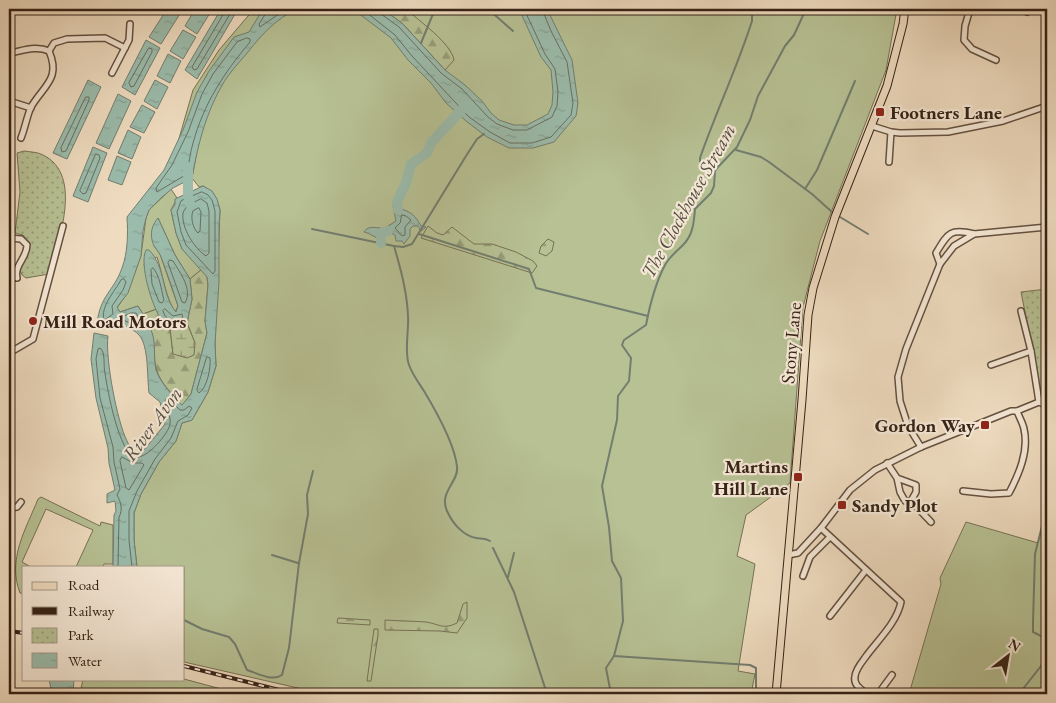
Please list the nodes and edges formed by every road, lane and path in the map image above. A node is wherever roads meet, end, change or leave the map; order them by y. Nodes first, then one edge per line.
1 (905, 9) edge
2 (970, 9) edge
3 (1021, 9) edge
4 (1027, 12) dead end
5 (130, 24) dead end
6 (11, 30) dead end
7 (125, 48) junction
8 (49, 51) junction
9 (10, 53) edge
10 (996, 60) dead end
11 (112, 73) dead end
12 (9, 100) edge
13 (1047, 106) edge
14 (31, 108) junction
15 (872, 126) junction
16 (891, 132) junction
17 (21, 138) dead end
18 (889, 162) dead end
19 (63, 226) dead end
20 (1047, 227) edge
21 (974, 234) junction
22 (9, 238) edge
23 (940, 264) junction
24 (17, 278) dead end
25 (1021, 311) dead end
26 (1031, 351) junction
27 (9, 352) edge
28 (991, 365) dead end
29 (1040, 402) junction
30 (1047, 406) edge
31 (1017, 411) junction
32 (921, 447) junction
33 (887, 463) junction
34 (897, 478) junction
35 (963, 491) dead end
36 (911, 501) junction
37 (21, 502) dead end
38 (9, 508) edge
39 (931, 522) dead end
40 (821, 528) junction
41 (830, 537) junction
42 (788, 555) junction
43 (866, 570) junction
44 (803, 576) dead end
45 (830, 616) dead end
46 (892, 676) dead end
47 (9, 689) edge
48 (14, 694) edge
49 (776, 694) edge
50 (867, 694) edge
51 (878, 694) edge

1 - 15 main road, Stony Lane
2 - 10 street
3 - 4 street
5 - 7 street
6 - 9 street
7 - 8 street
7 - 11 street
8 - 9 street
8 - 14 street
12 - 14 street
13 - 16 street
14 - 17 street
15 - 16 street
15 - 42 main road, Stony Lane
16 - 18 street
19 - 27 street
20 - 21 street
21 - 23 street
21 - 23 street
22 - 24 street
23 - 32 street
25 - 26 street
26 - 28 street
26 - 29 street
29 - 30 street
29 - 31 street
31 - 32 street
31 - 35 street
32 - 33 street
33 - 34 street
33 - 40 street
34 - 36 street
34 - 36 street
36 - 39 street
37 - 38 street
40 - 41 street
40 - 42 street
41 - 43 street
41 - 44 street
42 - 49 main road, Stony Lane
43 - 45 street
43 - 50 street
46 - 51 street
47 - 48 street

